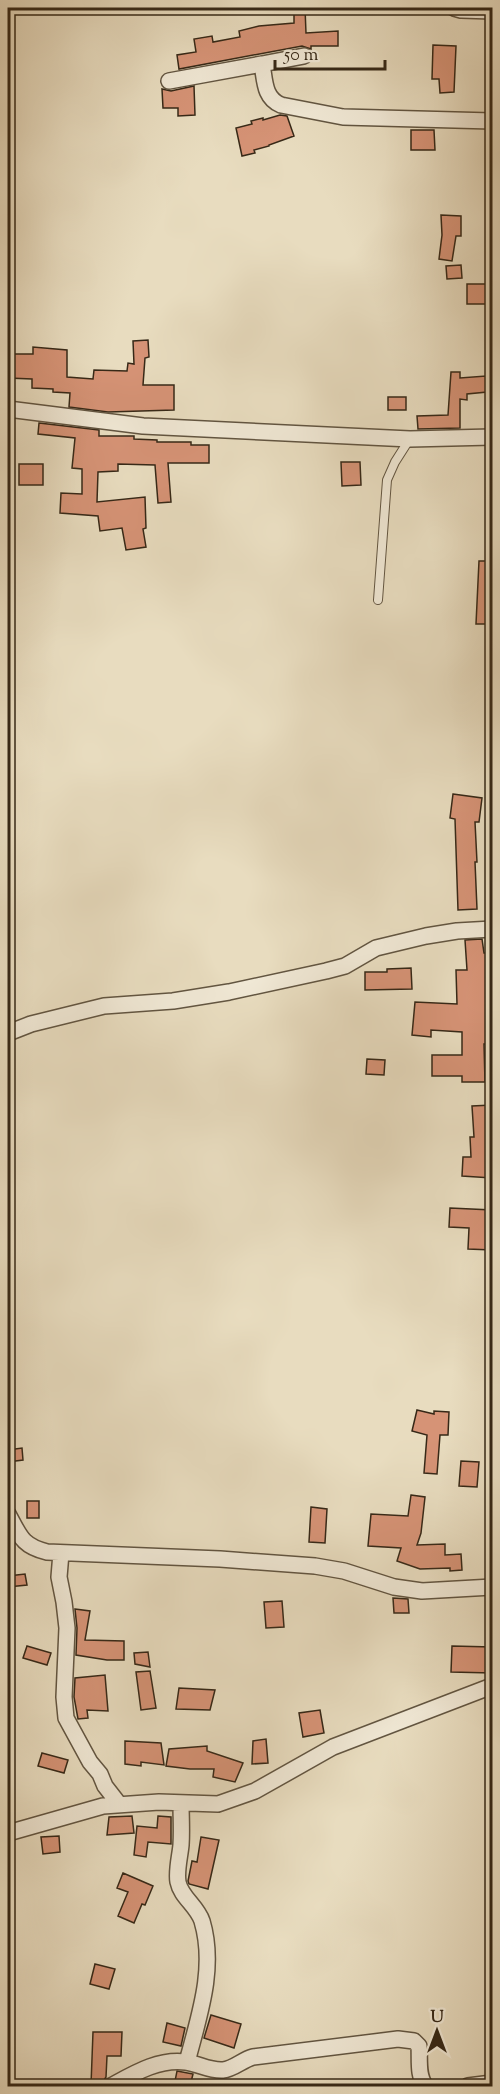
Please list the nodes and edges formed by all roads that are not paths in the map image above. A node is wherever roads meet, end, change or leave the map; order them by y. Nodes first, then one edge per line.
1 (454, 8) edge
2 (492, 11) edge
3 (304, 56) dead end
4 (262, 64) junction
5 (169, 81) dead end
6 (492, 120) edge
7 (8, 409) edge
8 (492, 437) edge
9 (410, 438) junction
10 (378, 600) dead end
11 (492, 929) edge
12 (8, 1034) edge
13 (8, 1514) edge
14 (61, 1553) junction
15 (492, 1587) edge
16 (492, 1686) edge
17 (181, 1803) junction
18 (119, 1804) junction
19 (8, 1833) edge
20 (187, 2062) junction
21 (492, 2083) edge
22 (111, 2086) edge
23 (426, 2086) edge
24 (468, 2086) edge

1 - 2 street
3 - 4 street
4 - 5 street
4 - 6 street
7 - 9 street
8 - 9 street
9 - 10 lane
11 - 12 street
13 - 14 street
14 - 15 street
14 - 18 street
16 - 17 street
17 - 18 street
17 - 20 street
18 - 19 street
20 - 22 street
20 - 23 street
21 - 24 street

